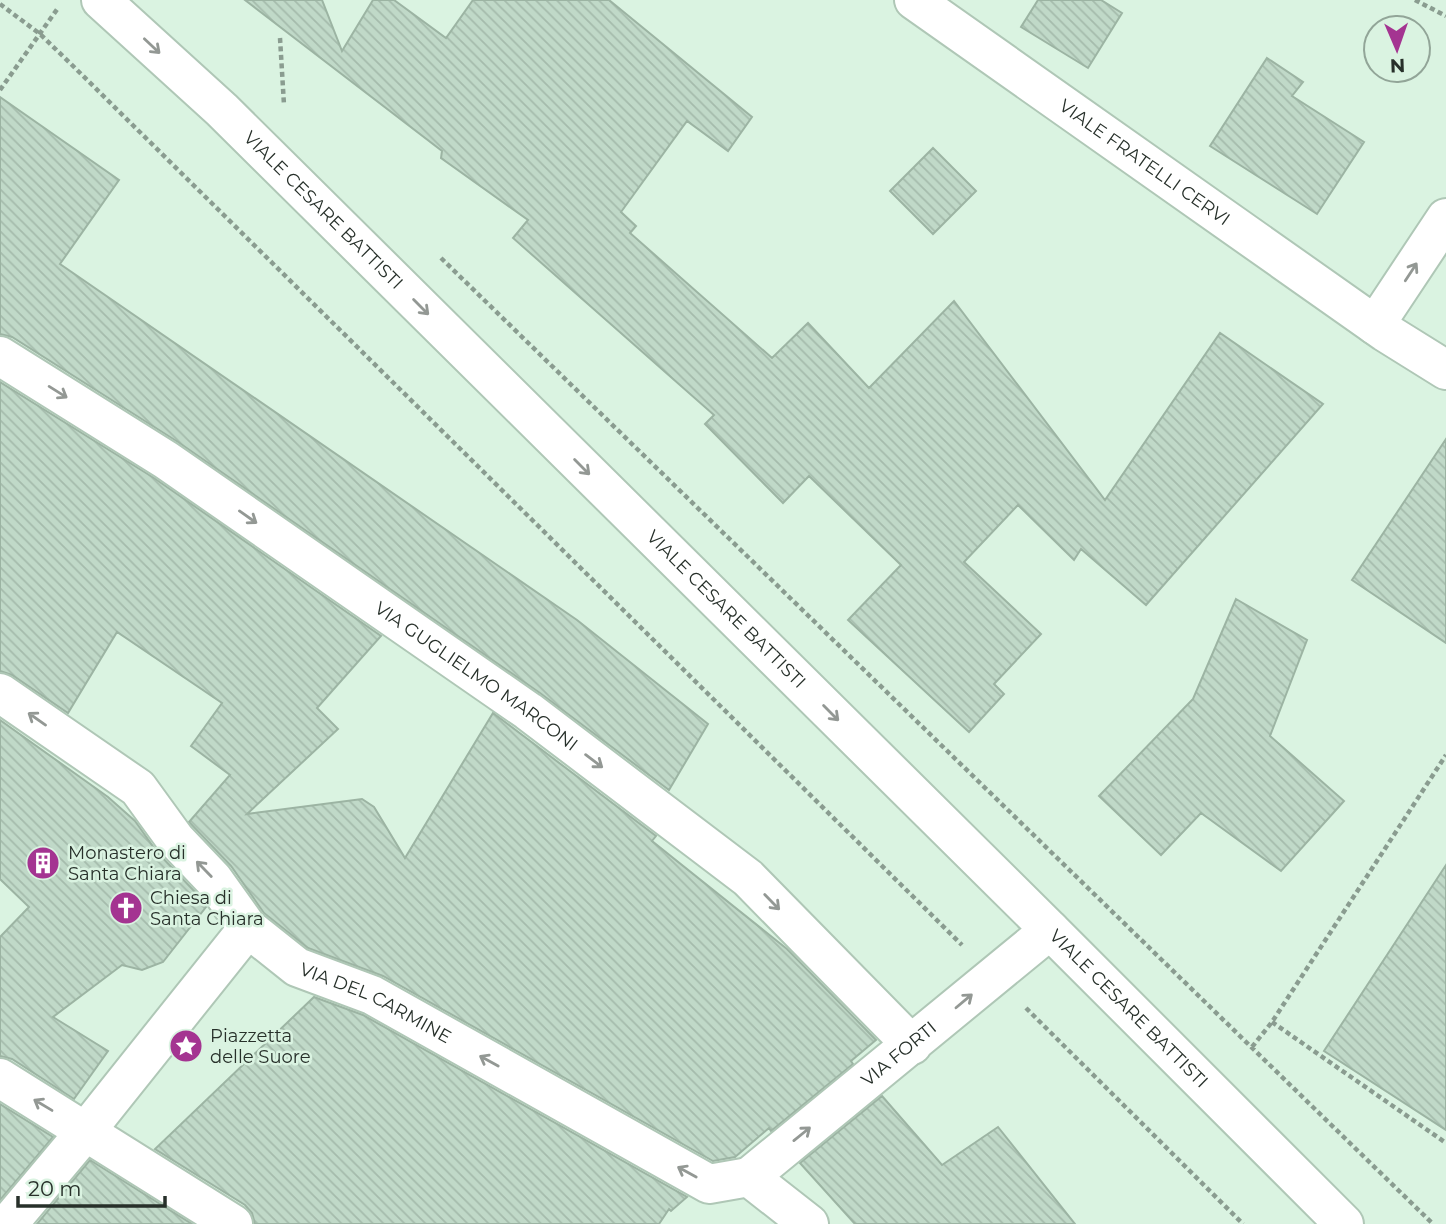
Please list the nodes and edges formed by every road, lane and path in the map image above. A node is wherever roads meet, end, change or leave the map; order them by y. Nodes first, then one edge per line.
1 (63, 0) edge
2 (102, 0) edge
3 (914, 0) edge
4 (1415, 0) edge
5 (0, 4) edge
6 (1446, 16) edge
7 (40, 34) junction
8 (280, 38) dead end
9 (0, 90) edge
10 (274, 96) dead end
11 (284, 105) junction
12 (294, 115) dead end
13 (1446, 218) edge
14 (433, 251) dead end
15 (1375, 325) junction
16 (0, 356) edge
17 (1446, 370) edge
18 (0, 693) edge
19 (1446, 755) edge
20 (248, 928) junction
21 (1050, 930) junction
22 (993, 976) junction
23 (1272, 1022) junction
24 (912, 1045) junction
25 (1252, 1048) junction
26 (0, 1078) edge
27 (86, 1131) junction
28 (1446, 1143) edge
29 (749, 1177) junction
30 (8, 1224) edge
31 (233, 1224) edge
32 (809, 1224) edge
33 (1243, 1224) edge
34 (1344, 1224) edge
35 (1433, 1224) edge

1 - 7 path
2 -> 21 street, VIALE CESARE BATTISTI
3 - 15 street, VIALE FRATELLI CERVI
4 - 6 path
5 - 7 path
7 - 9 path
7 - 22 path
8 - 11 path
10 - 11 path
11 - 12 path
15 -> 13 street
14 - 25 path
15 - 17 street, VIALE FRATELLI CERVI
16 -> 24 street, VIA GUGLIELMO MARCONI
20 -> 18 street, VIA DEL CARMINE
19 - 23 path
20 - 27 street
29 -> 20 street, VIA DEL CARMINE
21 - 22 street, VIA FORTI
21 - 34 street, VIALE CESARE BATTISTI
24 -> 22 street, VIA FORTI
22 - 33 path
23 - 25 path
23 - 28 path
29 -> 24 street, VIA FORTI
25 - 35 path
27 -> 26 street
27 - 30 street
27 - 31 street
29 - 32 street

